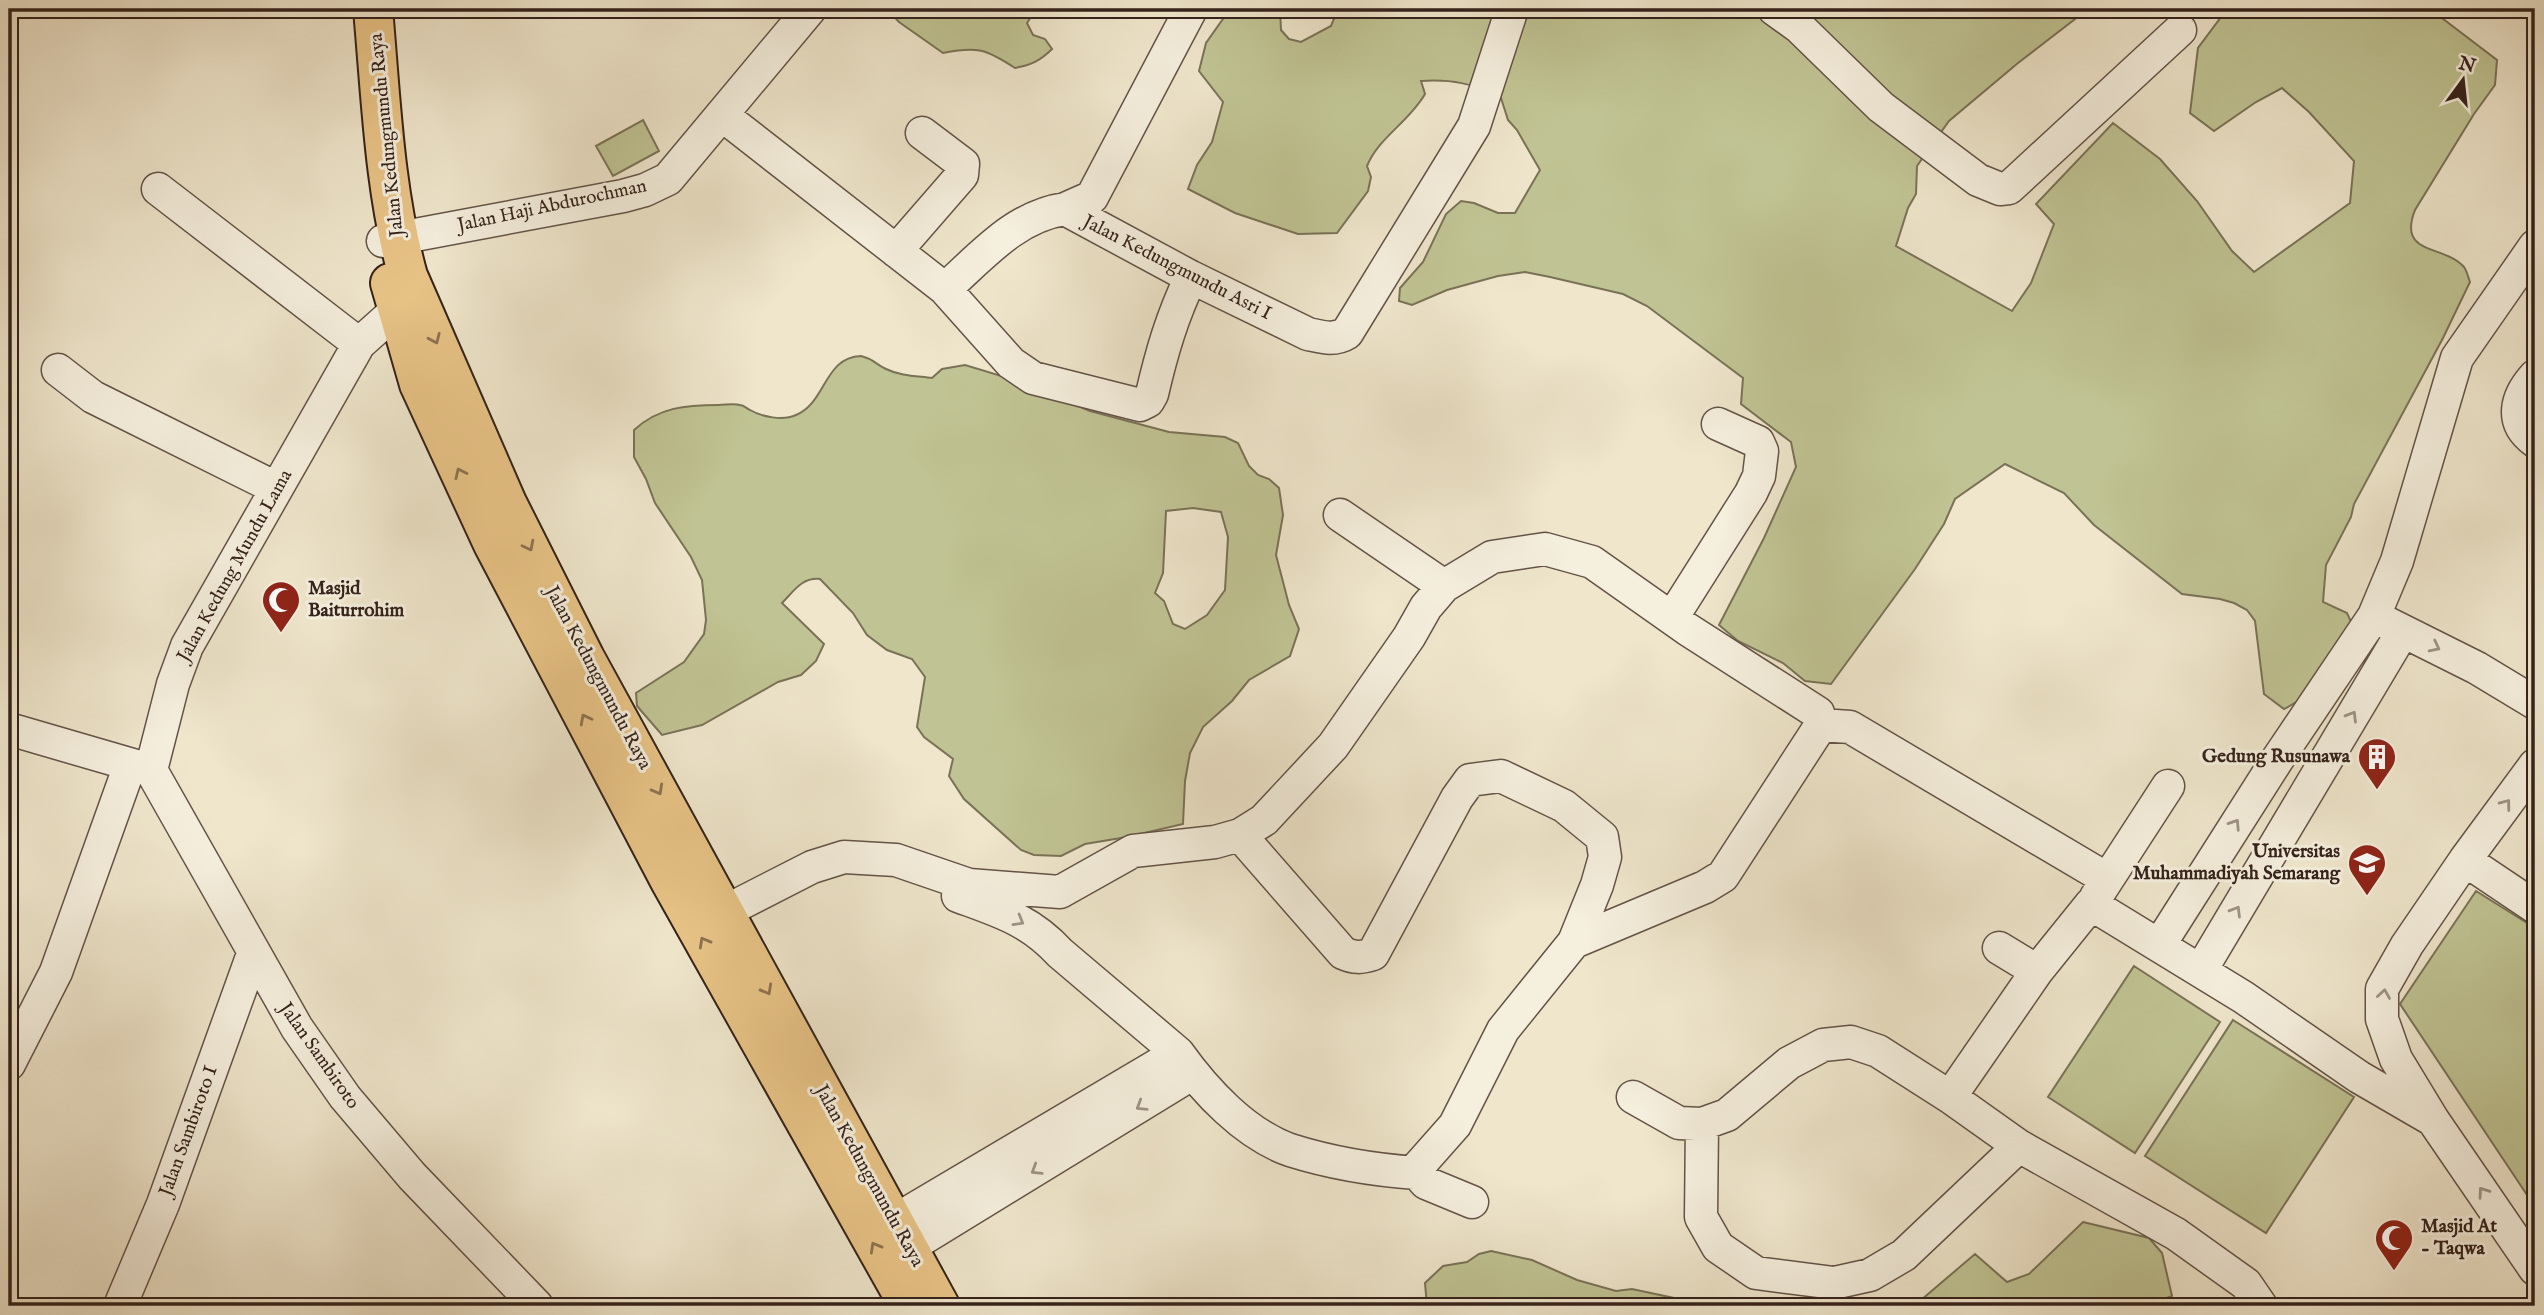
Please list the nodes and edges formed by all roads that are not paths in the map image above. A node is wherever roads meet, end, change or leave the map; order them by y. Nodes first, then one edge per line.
1 (356, 9) edge
2 (373, 9) edge
3 (810, 9) edge
4 (1191, 9) edge
5 (1512, 9) edge
6 (1774, 9) edge
7 (2180, 30) dead end
8 (722, 116) junction
9 (922, 133) dead end
10 (158, 189) dead end
11 (1065, 209) junction
12 (390, 240) junction
13 (2535, 246) edge
14 (896, 251) junction
15 (1191, 277) junction
16 (945, 289) junction
17 (408, 306) junction
18 (359, 344) junction
19 (58, 370) dead end
20 (2529, 383) edge
21 (1718, 424) dead end
22 (2535, 441) edge
23 (276, 488) junction
24 (1340, 515) dead end
25 (1444, 586) junction
26 (2374, 616) junction
27 (1672, 618) junction
28 (2403, 631) junction
29 (2535, 703) edge
30 (1821, 725) junction
31 (9, 729) edge
32 (2535, 765) edge
33 (141, 767) junction
34 (2168, 786) dead end
35 (1240, 835) junction
36 (2465, 860) junction
37 (2099, 892) junction
38 (2535, 907) edge
39 (727, 917) junction
40 (1574, 942) junction
41 (2160, 944) junction
42 (1999, 948) dead end
43 (253, 954) junction
44 (2201, 970) junction
45 (2037, 971) junction
46 (1186, 1063) junction
47 (9, 1064) edge
48 (1633, 1097) dead end
49 (1950, 1097) junction
50 (2433, 1120) junction
51 (1702, 1124) junction
52 (2019, 1146) junction
53 (1417, 1173) junction
54 (1472, 1202) dead end
55 (901, 1234) junction
56 (2535, 1269) edge
57 (120, 1306) edge
58 (537, 1306) edge
59 (909, 1306) edge
60 (940, 1306) edge
61 (2261, 1306) edge

1 - 12 main road, Jalan Kedungmundu Raya
2 - 12 main road, Jalan Kedungmundu Raya
3 - 8 street, Jalan Haji Abdurochman
4 - 11 street
5 - 15 street, Jalan Kedungmundu Asri I
6 - 7 street
8 - 12 street, Jalan Haji Abdurochman
8 - 14 street
9 - 14 street
10 - 18 street
11 - 15 street, Jalan Kedungmundu Asri I
11 - 16 street, Jalan Kedungmundu Asri I
12 - 17 main road, Jalan Kedungmundu Raya
13 - 26 street
14 - 16 street
15 - 16 street
17 - 18 street, Jalan Kedung Mundu Lama
17 -> 39 main road, Jalan Kedungmundu Raya
59 -> 17 main road, Jalan Kedungmundu Raya
18 - 23 street, Jalan Kedung Mundu Lama
19 - 23 street
20 - 22 street
21 - 27 street
23 - 33 street, Jalan Kedung Mundu Lama
24 - 25 street
25 - 27 street
25 - 35 street
26 - 28 street
41 -> 26 street
27 - 30 street
28 -> 29 street
44 -> 28 street
30 - 37 street
30 - 40 street
31 - 33 street
36 -> 32 street
33 - 43 street, Jalan Sambiroto
33 - 47 street, Jalan Kedung Mundu Lama
34 - 37 street
35 - 39 street
35 - 40 street
36 - 38 street
50 -> 36 street
37 - 41 street
37 - 45 street
39 -> 46 street
39 -> 55 main road, Jalan Kedungmundu Raya
40 - 53 street
41 - 44 street
42 - 45 street
43 - 57 street, Jalan Sambiroto I
43 - 58 street, Jalan Sambiroto
44 - 50 street
45 - 49 street
46 - 53 street
46 - 55 street
48 - 51 street
49 - 51 street
49 - 52 street
56 -> 50 street
51 - 52 street
52 - 61 street
53 - 54 street
55 - 60 main road, Jalan Kedungmundu Raya

